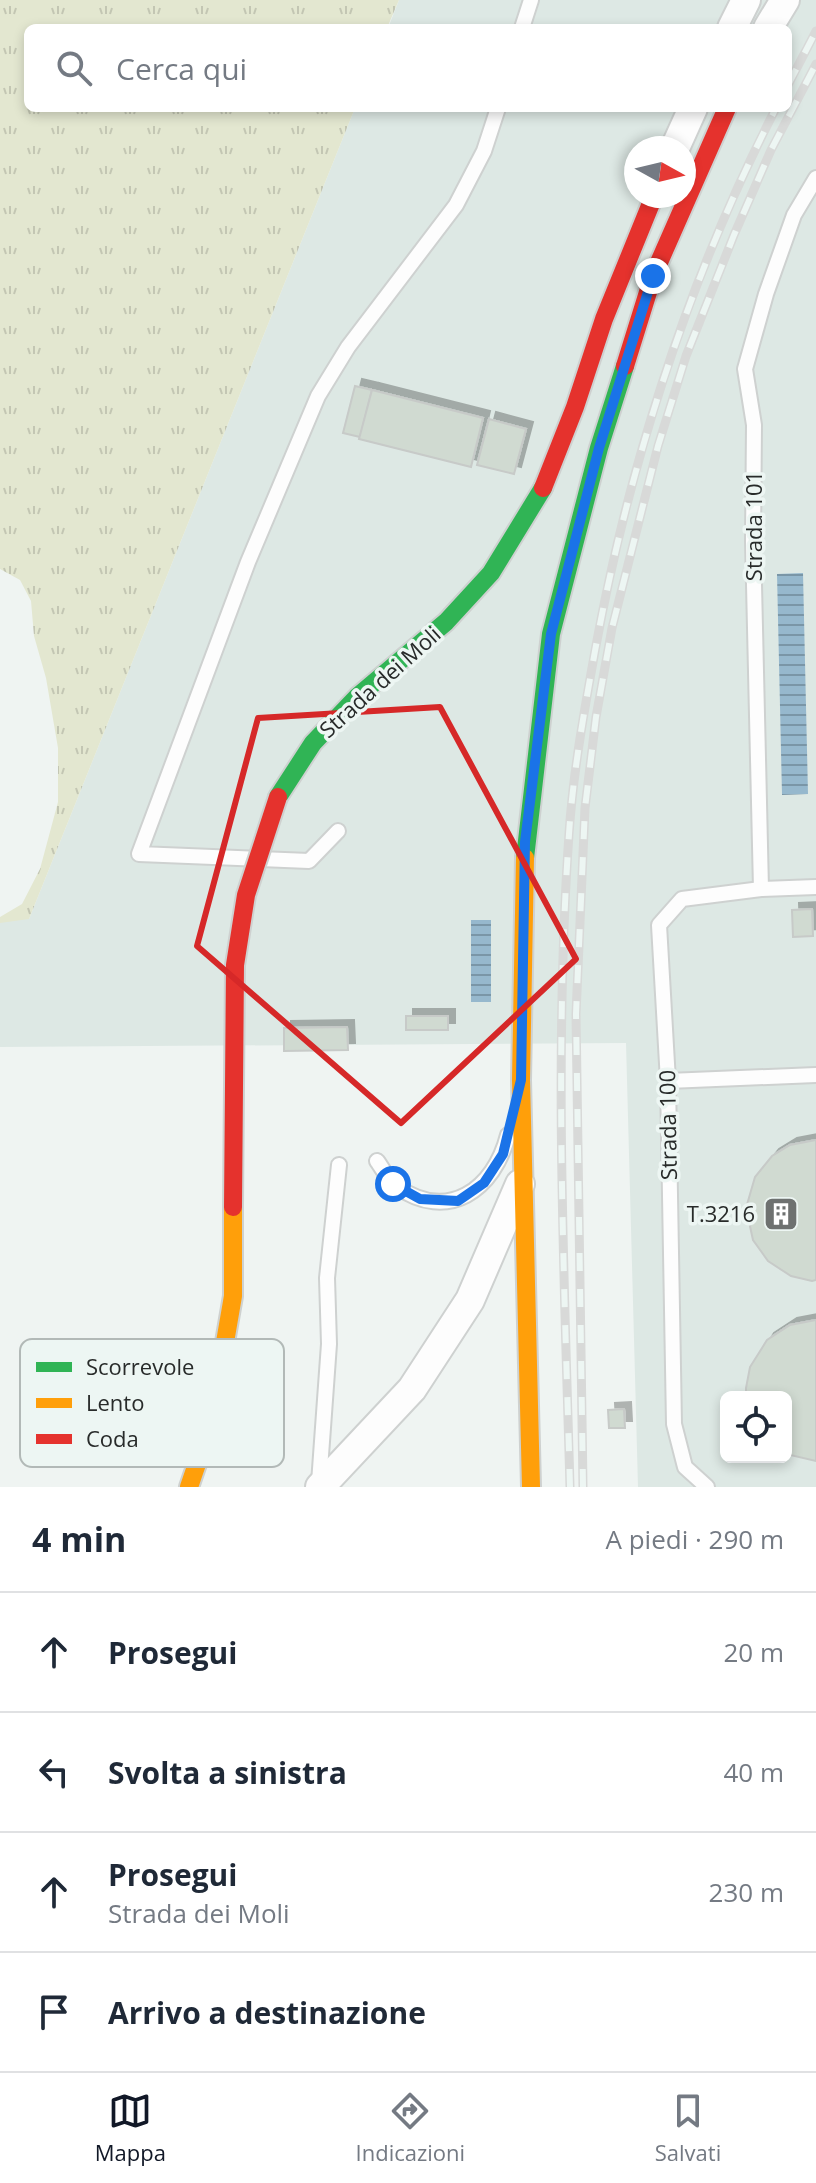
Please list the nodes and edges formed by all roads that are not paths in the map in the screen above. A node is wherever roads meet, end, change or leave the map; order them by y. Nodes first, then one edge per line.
1 (531, 0) edge
2 (746, 0) edge
3 (785, 0) edge
4 (523, 24) edge
5 (734, 24) edge
6 (770, 24) edge
7 (497, 112) edge
8 (691, 112) edge
9 (725, 112) edge
10 (680, 136) edge
11 (816, 178) edge
12 (649, 208) edge
13 (338, 831) dead end
14 (816, 887) edge
15 (761, 889) junction
16 (816, 1075) edge
17 (521, 1080) junction
18 (668, 1081) junction
19 (377, 1161) dead end
20 (339, 1165) dead end
21 (523, 1177) junction
22 (226, 1339) edge
23 (196, 1467) edge
24 (189, 1487) edge
25 (319, 1487) edge
26 (531, 1487) edge
27 (707, 1487) edge

1 - 4 lane
2 - 5 street
3 - 6 street
7 - 13 lane
8 - 10 street
9 - 17 street
11 - 15 lane, Strada 101
12 - 22 street, Strada dei Moli, bridge
14 - 15 lane
15 - 18 lane, Strada 100
16 - 18 lane
17 - 19 lane
17 - 21 street
18 - 27 lane, Strada 100
20 - 25 lane
21 - 25 street
21 - 26 street
23 - 24 street, Strada dei Moli, bridge

